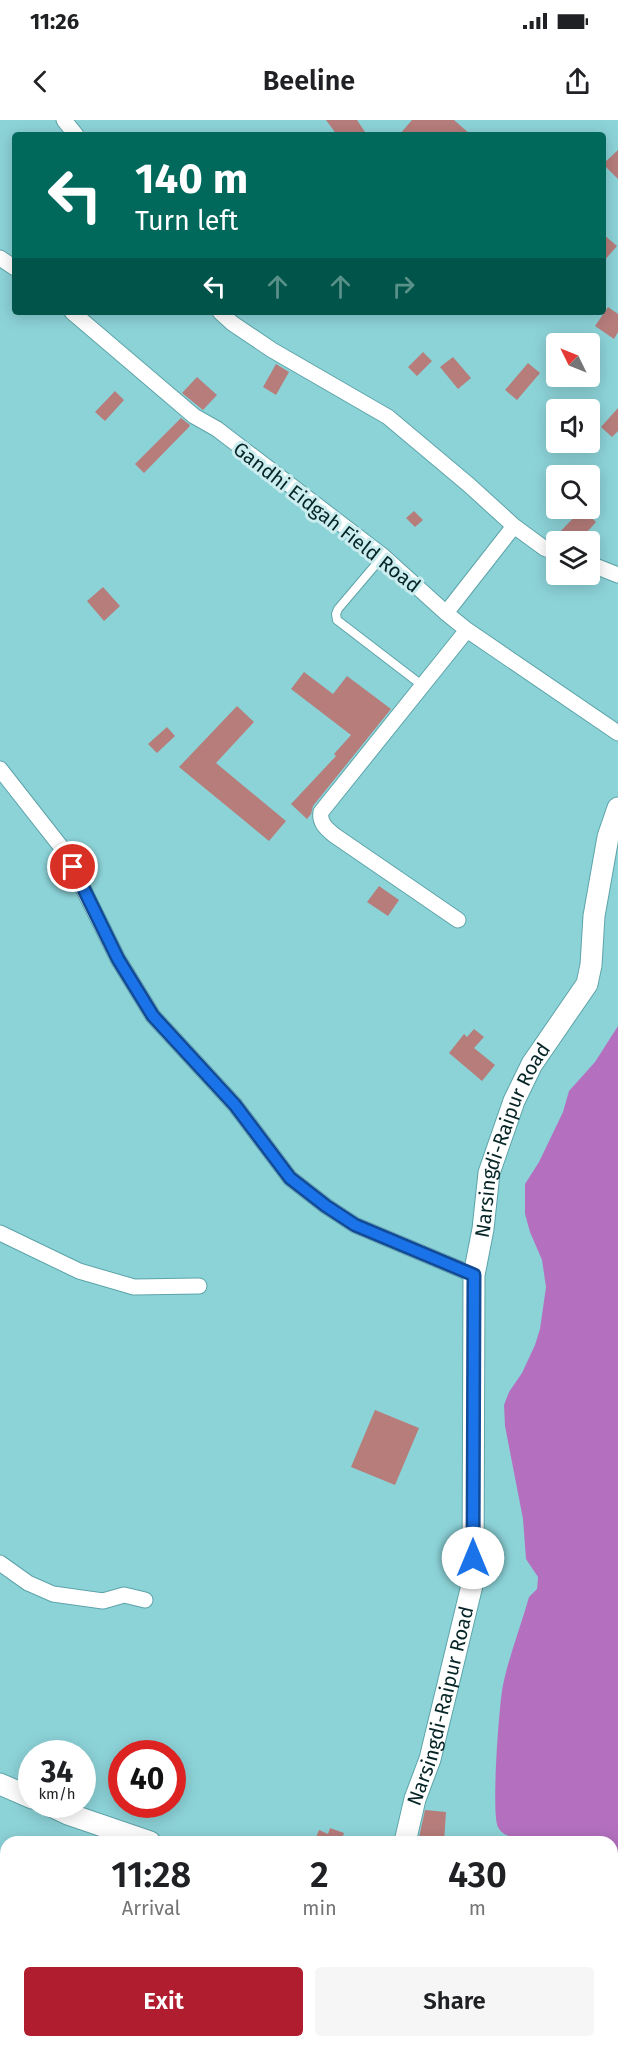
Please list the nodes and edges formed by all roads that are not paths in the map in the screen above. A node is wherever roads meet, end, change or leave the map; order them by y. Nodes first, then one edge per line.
1 (64, 120) edge
2 (74, 132) edge
3 (76, 315) edge
4 (223, 315) edge
5 (514, 526) junction
6 (546, 549) edge
7 (382, 556) junction
8 (600, 568) edge
9 (618, 575) edge
10 (446, 613) junction
11 (467, 630) junction
12 (423, 686) junction
13 (618, 733) edge
14 (0, 769) edge
15 (618, 808) edge
16 (458, 920) dead end
17 (0, 1233) edge
18 (474, 1275) junction
19 (199, 1286) dead end
20 (0, 1563) edge
21 (145, 1600) dead end
22 (0, 1784) edge
23 (18, 1792) edge
24 (80, 1818) edge
25 (132, 1836) edge
26 (406, 1836) edge

1 - 2 street
3 - 7 street, Gandhi Eidgah Field Road
4 - 5 street
5 - 6 street
5 - 10 street
7 - 10 street, Gandhi Eidgah Field Road
7 - 12 lane
8 - 9 street
10 - 11 street, Gandhi Eidgah Field Road
11 - 12 street
11 - 13 street, Gandhi Eidgah Field Road
12 - 16 street
14 - 18 street
15 - 18 street, Narsingdi-Raipur Road
17 - 19 street
18 - 26 street, Narsingdi-Raipur Road
20 - 21 street
22 - 23 street
24 - 25 street

